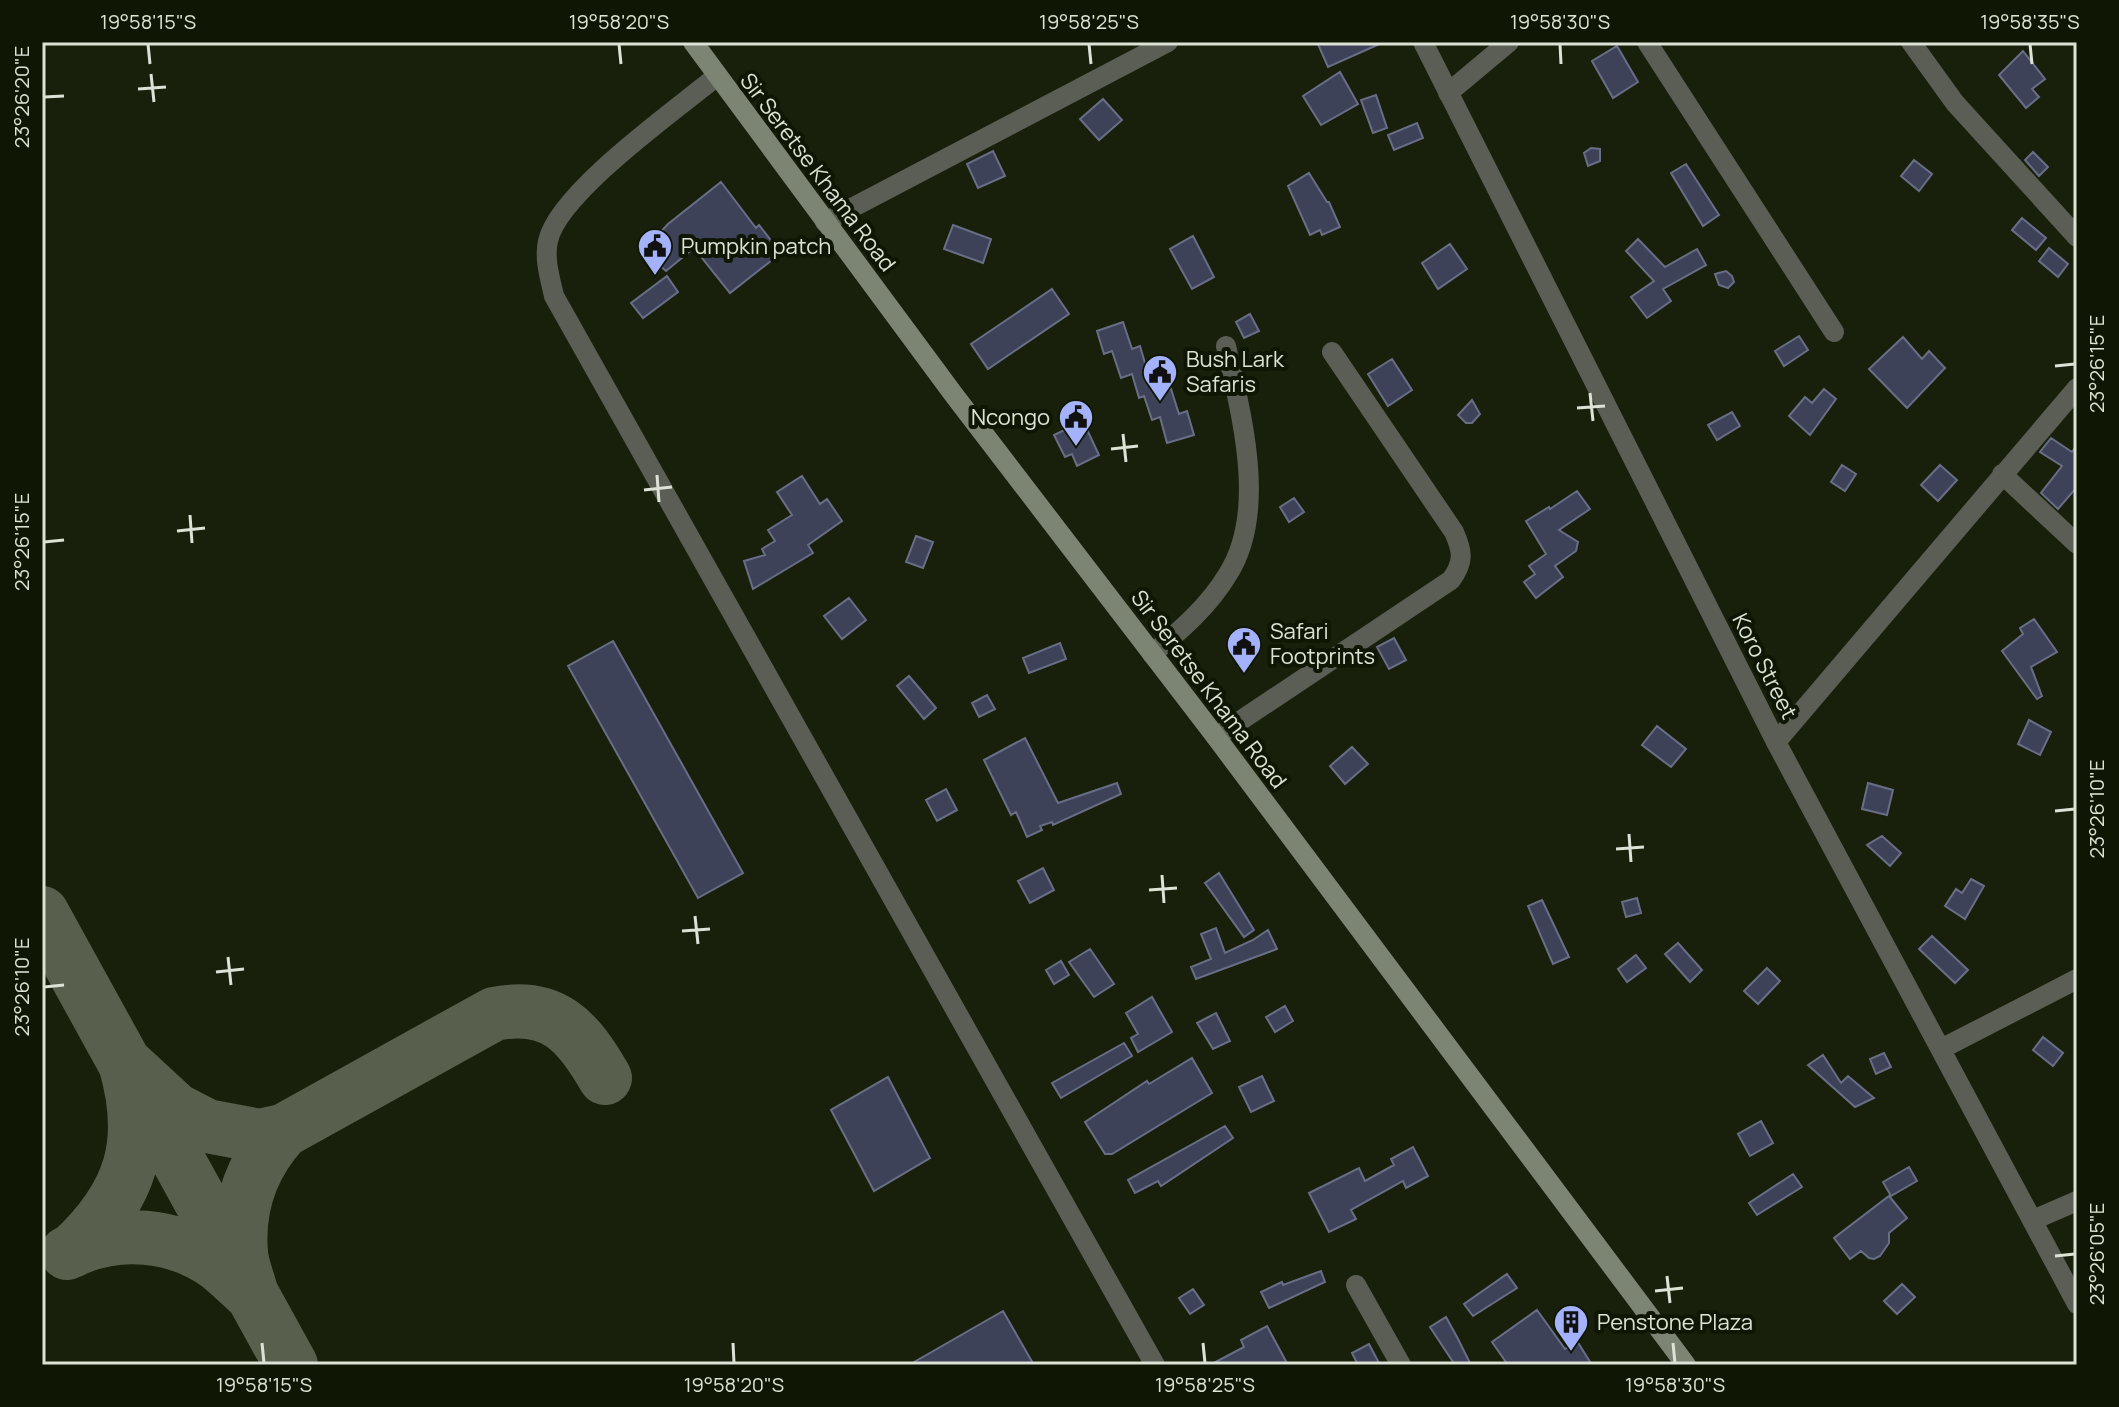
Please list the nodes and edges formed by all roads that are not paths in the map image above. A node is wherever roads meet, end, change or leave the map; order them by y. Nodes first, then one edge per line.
1 (693, 42) edge
2 (1168, 42) edge
3 (1423, 42) edge
4 (1509, 42) edge
5 (1647, 42) edge
6 (1911, 42) edge
7 (717, 76) junction
8 (1448, 93) junction
9 (825, 222) junction
10 (2077, 237) edge
11 (1834, 332) dead end
12 (1226, 346) dead end
13 (1332, 352) dead end
14 (2077, 388) edge
15 (2002, 474) junction
16 (2077, 544) edge
17 (1152, 654) junction
18 (1216, 737) junction
19 (1776, 742) junction
20 (2077, 979) edge
21 (1941, 1049) junction
22 (2077, 1201) edge
23 (2033, 1220) junction
24 (1356, 1285) dead end
25 (2077, 1304) edge
26 (1155, 1365) edge
27 (1401, 1365) edge
28 (1686, 1365) edge

1 - 7 main road, Sir Seretse Khama Road
2 - 9 street
3 - 8 street, Koro Street
4 - 8 street
5 - 11 street
6 - 10 street
7 - 9 main road, Sir Seretse Khama Road
7 - 26 street
8 - 19 street, Koro Street
9 - 17 main road, Sir Seretse Khama Road
12 - 17 street
13 - 18 street
14 - 15 street
15 - 16 street
15 - 19 street
17 - 18 main road, Sir Seretse Khama Road
18 - 28 main road, Sir Seretse Khama Road
19 - 21 street, Koro Street
20 - 21 street
21 - 23 street, Koro Street
22 - 23 street
23 - 25 street, Koro Street
24 - 27 street

